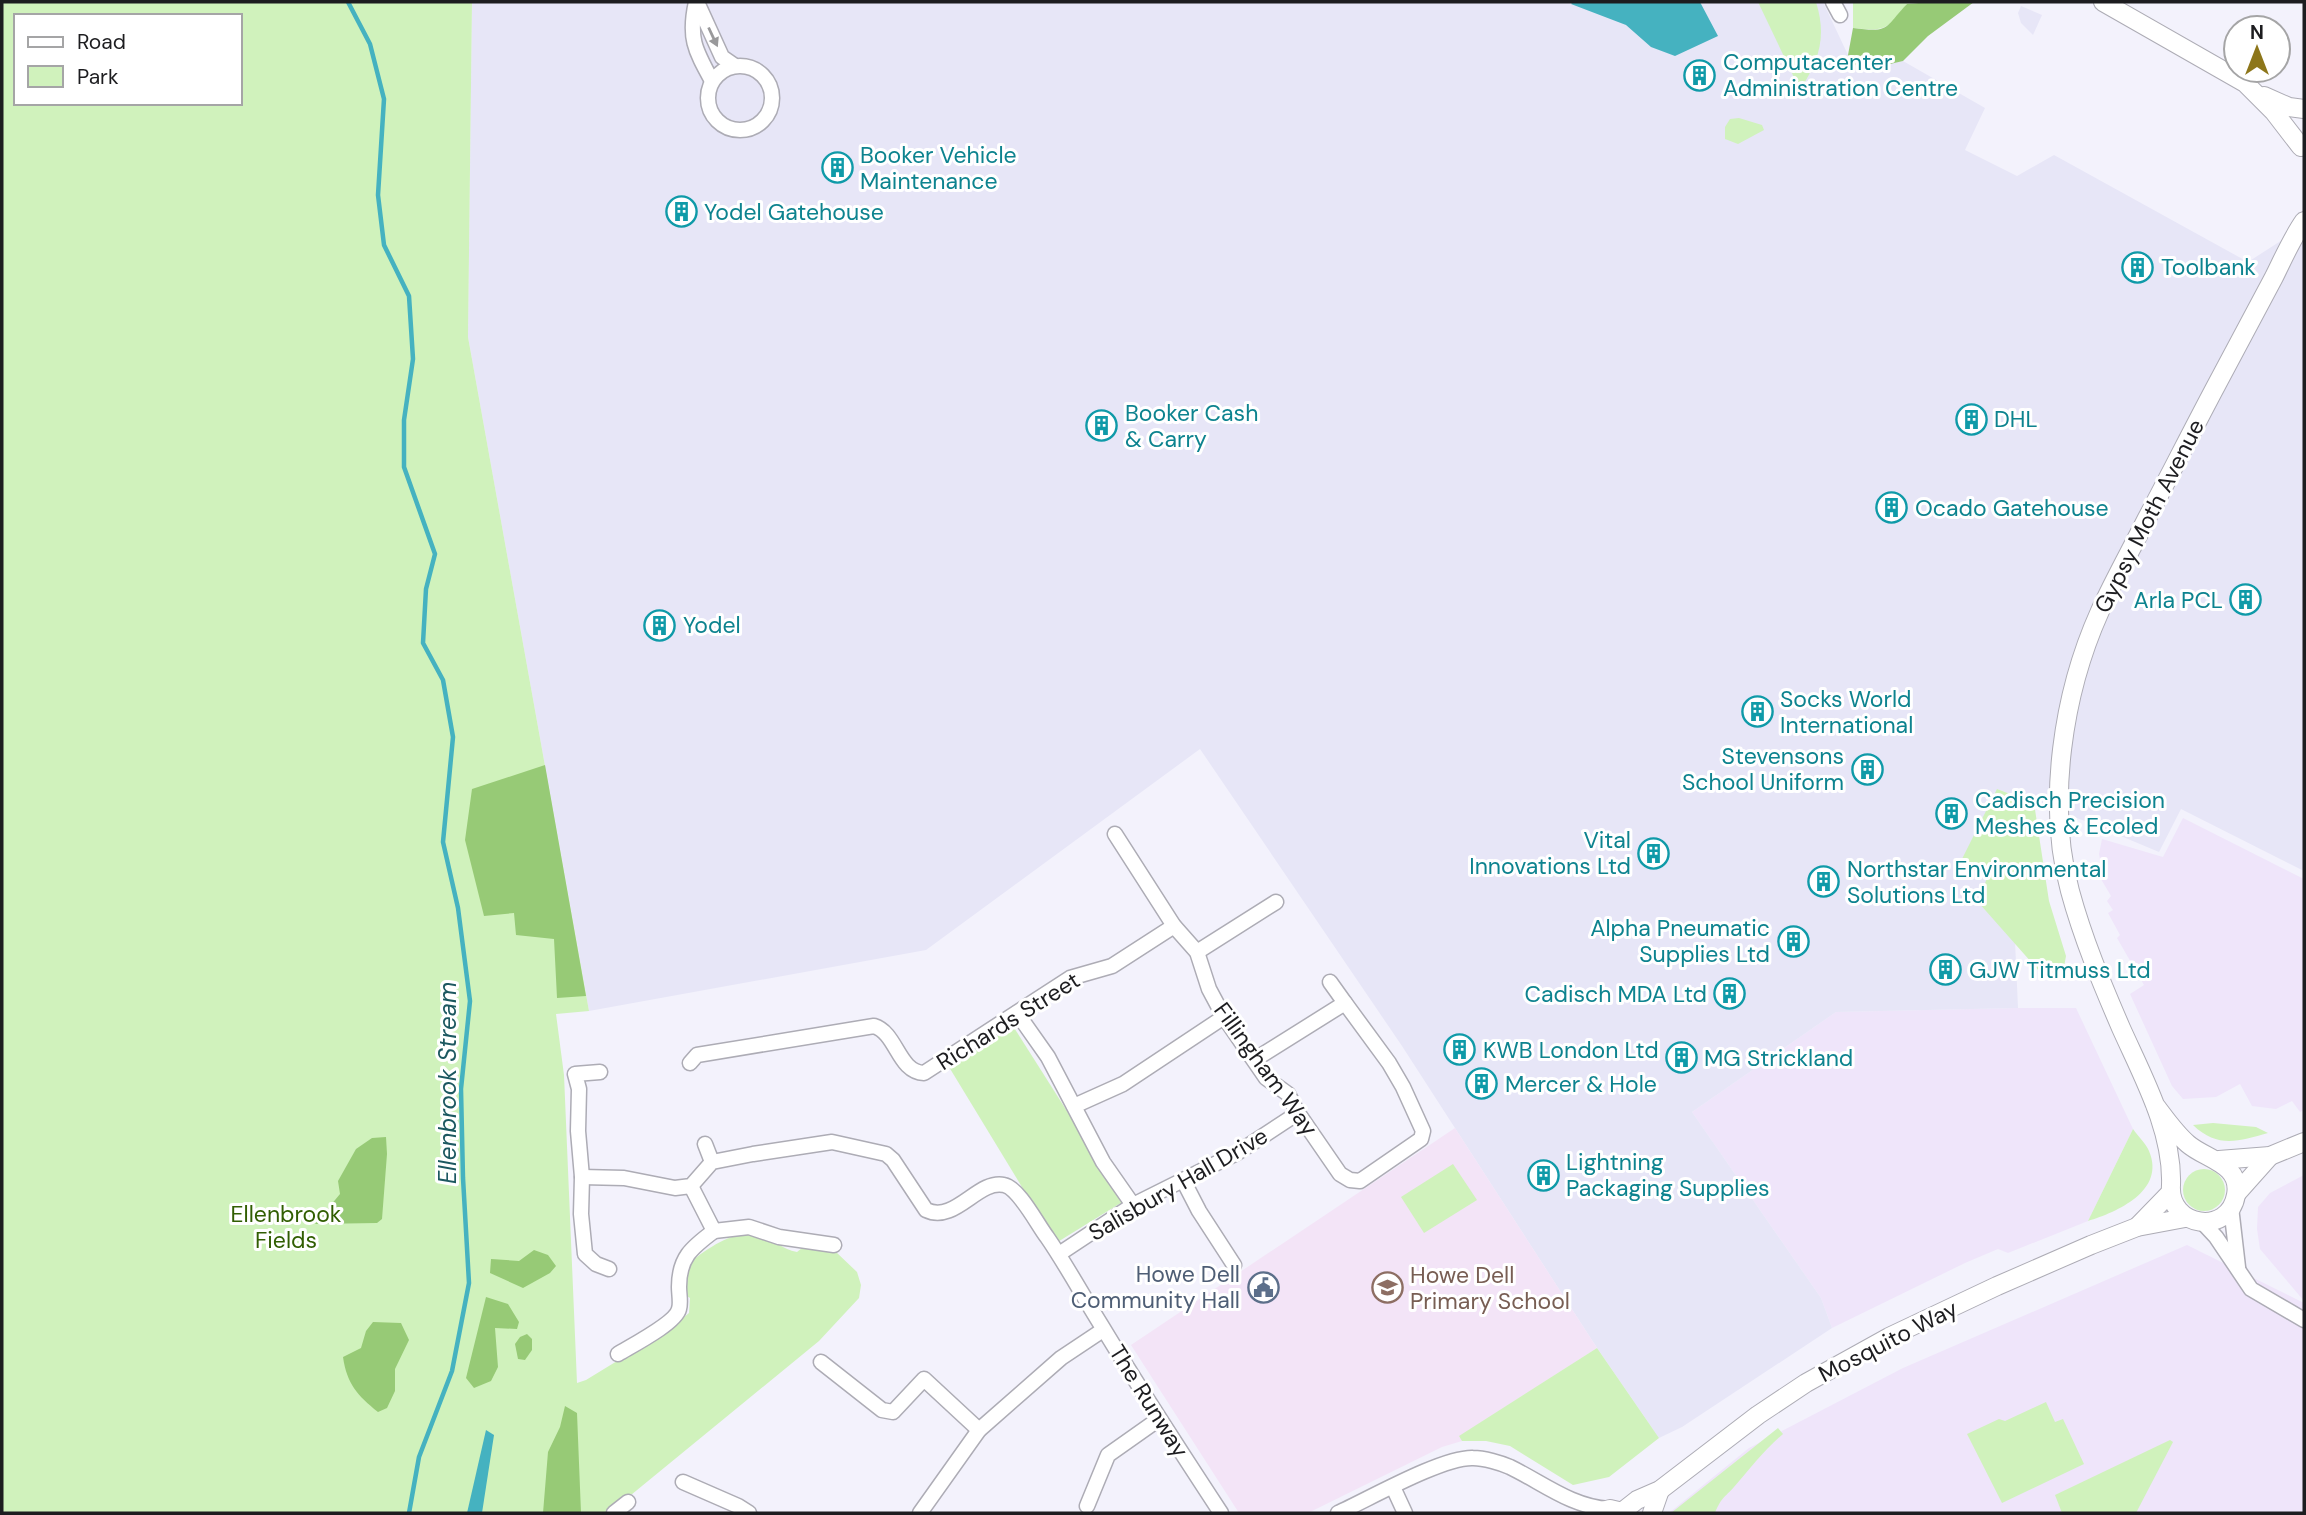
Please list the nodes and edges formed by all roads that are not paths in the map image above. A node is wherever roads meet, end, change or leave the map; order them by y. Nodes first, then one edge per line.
1 (697, 2) edge
2 (1833, 2) edge
3 (1842, 2) edge
4 (2103, 2) edge
5 (735, 66) junction
6 (712, 81) junction
7 (2257, 94) junction
8 (2304, 109) edge
9 (2304, 122) edge
10 (2303, 151) edge
11 (2303, 218) edge
12 (1115, 834) dead end
13 (1276, 902) dead end
14 (1174, 926) junction
15 (1197, 953) junction
16 (1330, 982) dead end
17 (1345, 1003) junction
18 (1017, 1013) junction
19 (1224, 1017) junction
20 (1254, 1060) junction
21 (690, 1063) dead end
22 (600, 1072) dead end
23 (2155, 1105) junction
24 (1074, 1106) junction
25 (1298, 1113) junction
26 (2304, 1142) edge
27 (705, 1144) dead end
28 (2270, 1156) junction
29 (2211, 1158) junction
30 (712, 1162) junction
31 (582, 1177) junction
32 (1183, 1180) junction
33 (2171, 1183) junction
34 (691, 1186) junction
35 (2234, 1200) junction
36 (1133, 1205) junction
37 (2193, 1220) junction
38 (2137, 1227) junction
39 (714, 1231) junction
40 (834, 1245) dead end
41 (1059, 1254) junction
42 (1234, 1265) dead end
43 (2238, 1268) junction
44 (609, 1269) dead end
45 (2304, 1320) edge
46 (1103, 1330) junction
47 (618, 1354) dead end
48 (821, 1362) dead end
49 (1159, 1419) junction
50 (979, 1430) junction
51 (683, 1482) dead end
52 (1393, 1487) junction
53 (1660, 1490) junction
54 (1559, 1495) junction
55 (628, 1502) dead end
56 (1087, 1506) dead end
57 (1614, 1512) edge
58 (614, 1513) edge
59 (749, 1513) edge
60 (920, 1513) edge
61 (1221, 1513) edge
62 (1338, 1513) edge
63 (1405, 1513) edge
64 (1569, 1513) edge
65 (1652, 1513) edge

1 -> 5 street
1 - 6 street
2 - 3 street
4 - 7 street
5 - 6 street
5 - 6 street
7 - 8 street
7 - 10 street
9 - 10 street
11 - 23 street, Gypsy Moth Avenue
12 - 14 street, Fillingham Way
13 - 15 street
14 - 15 street, Fillingham Way
14 - 18 street, Richards Street
15 - 19 street, Fillingham Way
16 - 17 street
17 - 20 street
17 - 25 street, Fillingham Way
18 - 21 street, Richards Street
18 - 24 street
19 - 20 street, Fillingham Way
19 - 24 street
20 - 25 street, Fillingham Way
22 - 31 street
23 - 29 street, Gypsy Moth Avenue
23 - 33 street, Gypsy Moth Avenue
24 - 36 street
25 - 32 street, Salisbury Hall Drive
26 - 28 street
27 - 30 street
28 - 29 street
28 - 35 street
29 - 33 street
29 - 35 street
30 - 34 street
30 - 41 street, The Runway
31 - 34 street
31 - 44 street
32 - 36 street, Salisbury Hall Drive
32 - 42 street
33 - 37 street
33 - 38 street, Mosquito Way
34 - 39 street
35 - 37 street
35 - 43 street
36 - 41 street, Salisbury Hall Drive
37 - 38 street, Mosquito Way
37 - 43 street
38 - 53 street, Mosquito Way
39 - 40 street
39 - 47 street
41 - 46 street, The Runway
43 - 45 street
46 - 49 street, The Runway
46 - 50 street
48 - 50 street
49 - 56 street
49 - 61 street, The Runway
50 - 60 street
51 - 59 street
52 - 54 street
52 - 62 street
52 - 63 street
53 - 57 street, Mosquito Way
53 - 65 street
54 - 57 street
54 - 64 street
55 - 58 street

